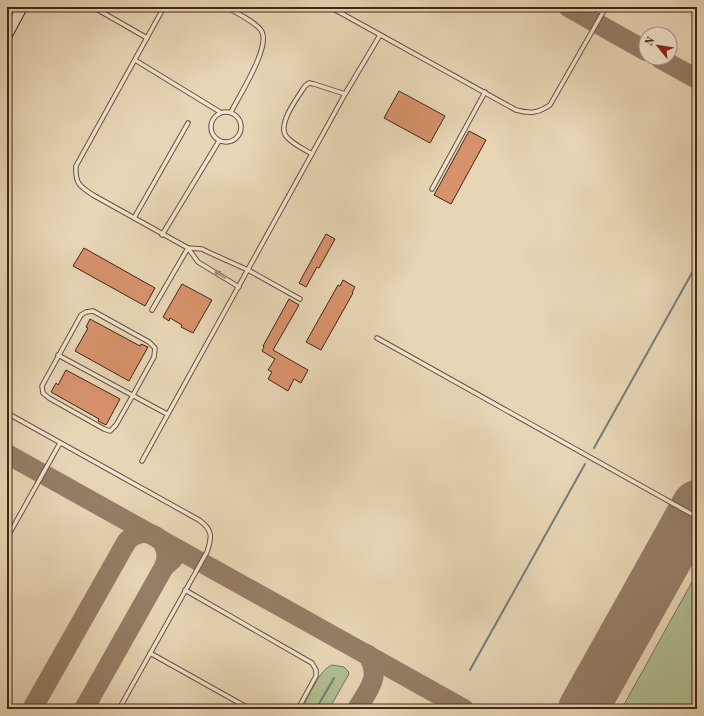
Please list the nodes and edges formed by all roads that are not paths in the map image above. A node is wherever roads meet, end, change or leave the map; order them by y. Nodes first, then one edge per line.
1 (22, 7) edge
2 (93, 7) edge
3 (164, 7) edge
4 (226, 7) edge
5 (330, 7) edge
6 (606, 7) edge
7 (7, 35) edge
8 (380, 35) junction
9 (147, 38) junction
10 (135, 60) junction
11 (485, 92) junction
12 (345, 94) junction
13 (220, 112) junction
14 (231, 112) junction
15 (188, 123) dead end
16 (219, 141) junction
17 (312, 154) junction
18 (432, 189) dead end
19 (134, 218) junction
20 (162, 235) junction
21 (188, 248) junction
22 (248, 270) junction
23 (239, 287) junction
24 (300, 300) dead end
25 (152, 310) dead end
26 (377, 338) dead end
27 (58, 355) junction
28 (133, 395) junction
29 (7, 413) edge
30 (167, 414) junction
31 (60, 443) junction
32 (142, 461) dead end
33 (697, 517) edge
34 (7, 538) edge
35 (185, 590) junction
36 (150, 653) junction
37 (119, 709) edge
38 (250, 709) edge
39 (298, 709) edge

1 - 7 street
2 - 9 lane
3 - 9 lane
4 - 14 lane
5 - 8 lane
6 - 11 lane
8 - 11 lane
8 - 12 lane
9 - 10 lane
10 - 13 lane
10 - 19 lane
11 - 18 lane
12 - 17 lane
12 - 17 lane
13 - 14 lane
13 - 16 lane
14 - 16 lane
15 - 19 lane
16 - 20 lane
17 - 22 lane
19 - 20 lane
20 - 21 lane
21 - 22 lane
23 -> 21 lane
21 - 25 lane
22 - 23 lane
22 - 24 lane
23 - 30 lane
26 - 33 lane
27 - 28 lane
27 - 28 lane
27 - 28 lane
28 - 30 lane
29 - 31 lane
30 - 32 lane
31 - 34 lane
31 - 35 lane
35 - 36 lane
35 - 39 lane
36 - 37 lane
36 - 38 lane

